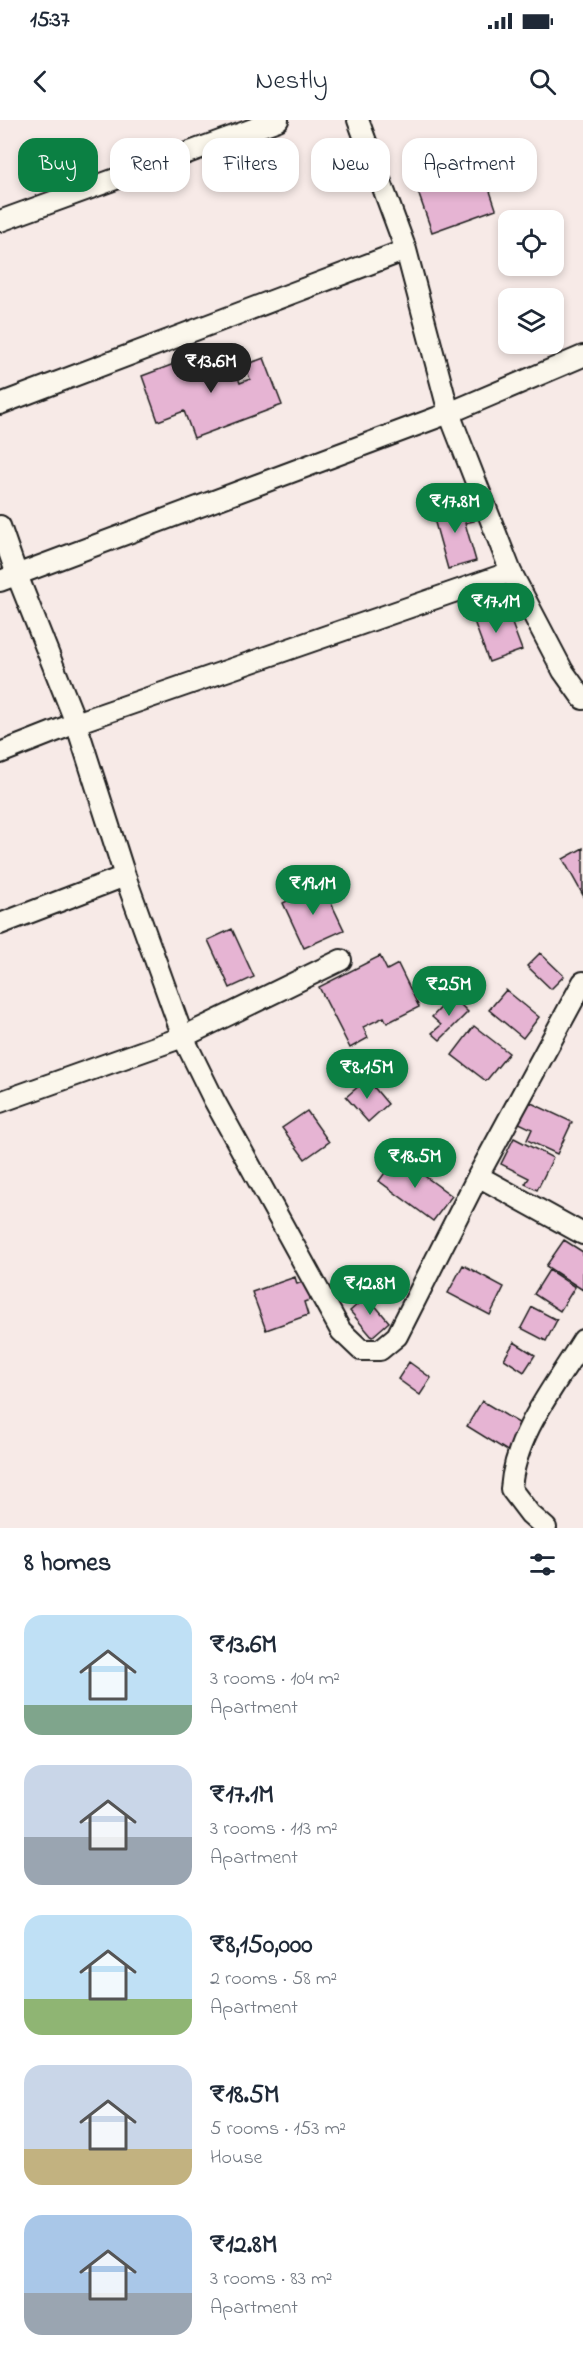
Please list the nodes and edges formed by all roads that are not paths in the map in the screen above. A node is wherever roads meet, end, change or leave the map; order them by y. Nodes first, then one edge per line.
1 (278, 120) edge
2 (358, 120) edge
3 (0, 221) edge
4 (406, 250) junction
5 (583, 356) edge
6 (0, 404) edge
7 (449, 413) junction
8 (0, 526) edge
9 (511, 572) junction
10 (9, 578) edge
11 (583, 699) edge
12 (76, 723) junction
13 (0, 753) edge
14 (125, 876) junction
15 (0, 924) edge
16 (340, 960) dead end
17 (583, 982) edge
18 (183, 1037) junction
19 (0, 1102) edge
20 (478, 1176) junction
21 (583, 1234) edge
22 (583, 1340) edge
23 (546, 1528) edge

1 - 3 street
2 - 4 street
4 - 6 street
4 - 7 street
5 - 7 street
7 - 9 street
7 - 10 street
8 - 10 street
9 - 11 street
9 - 12 street
10 - 12 street
12 - 13 street
12 - 14 street
14 - 15 street
14 - 18 street
16 - 18 street
17 - 20 street
18 - 19 street
18 - 20 street
20 - 21 street
22 - 23 street

